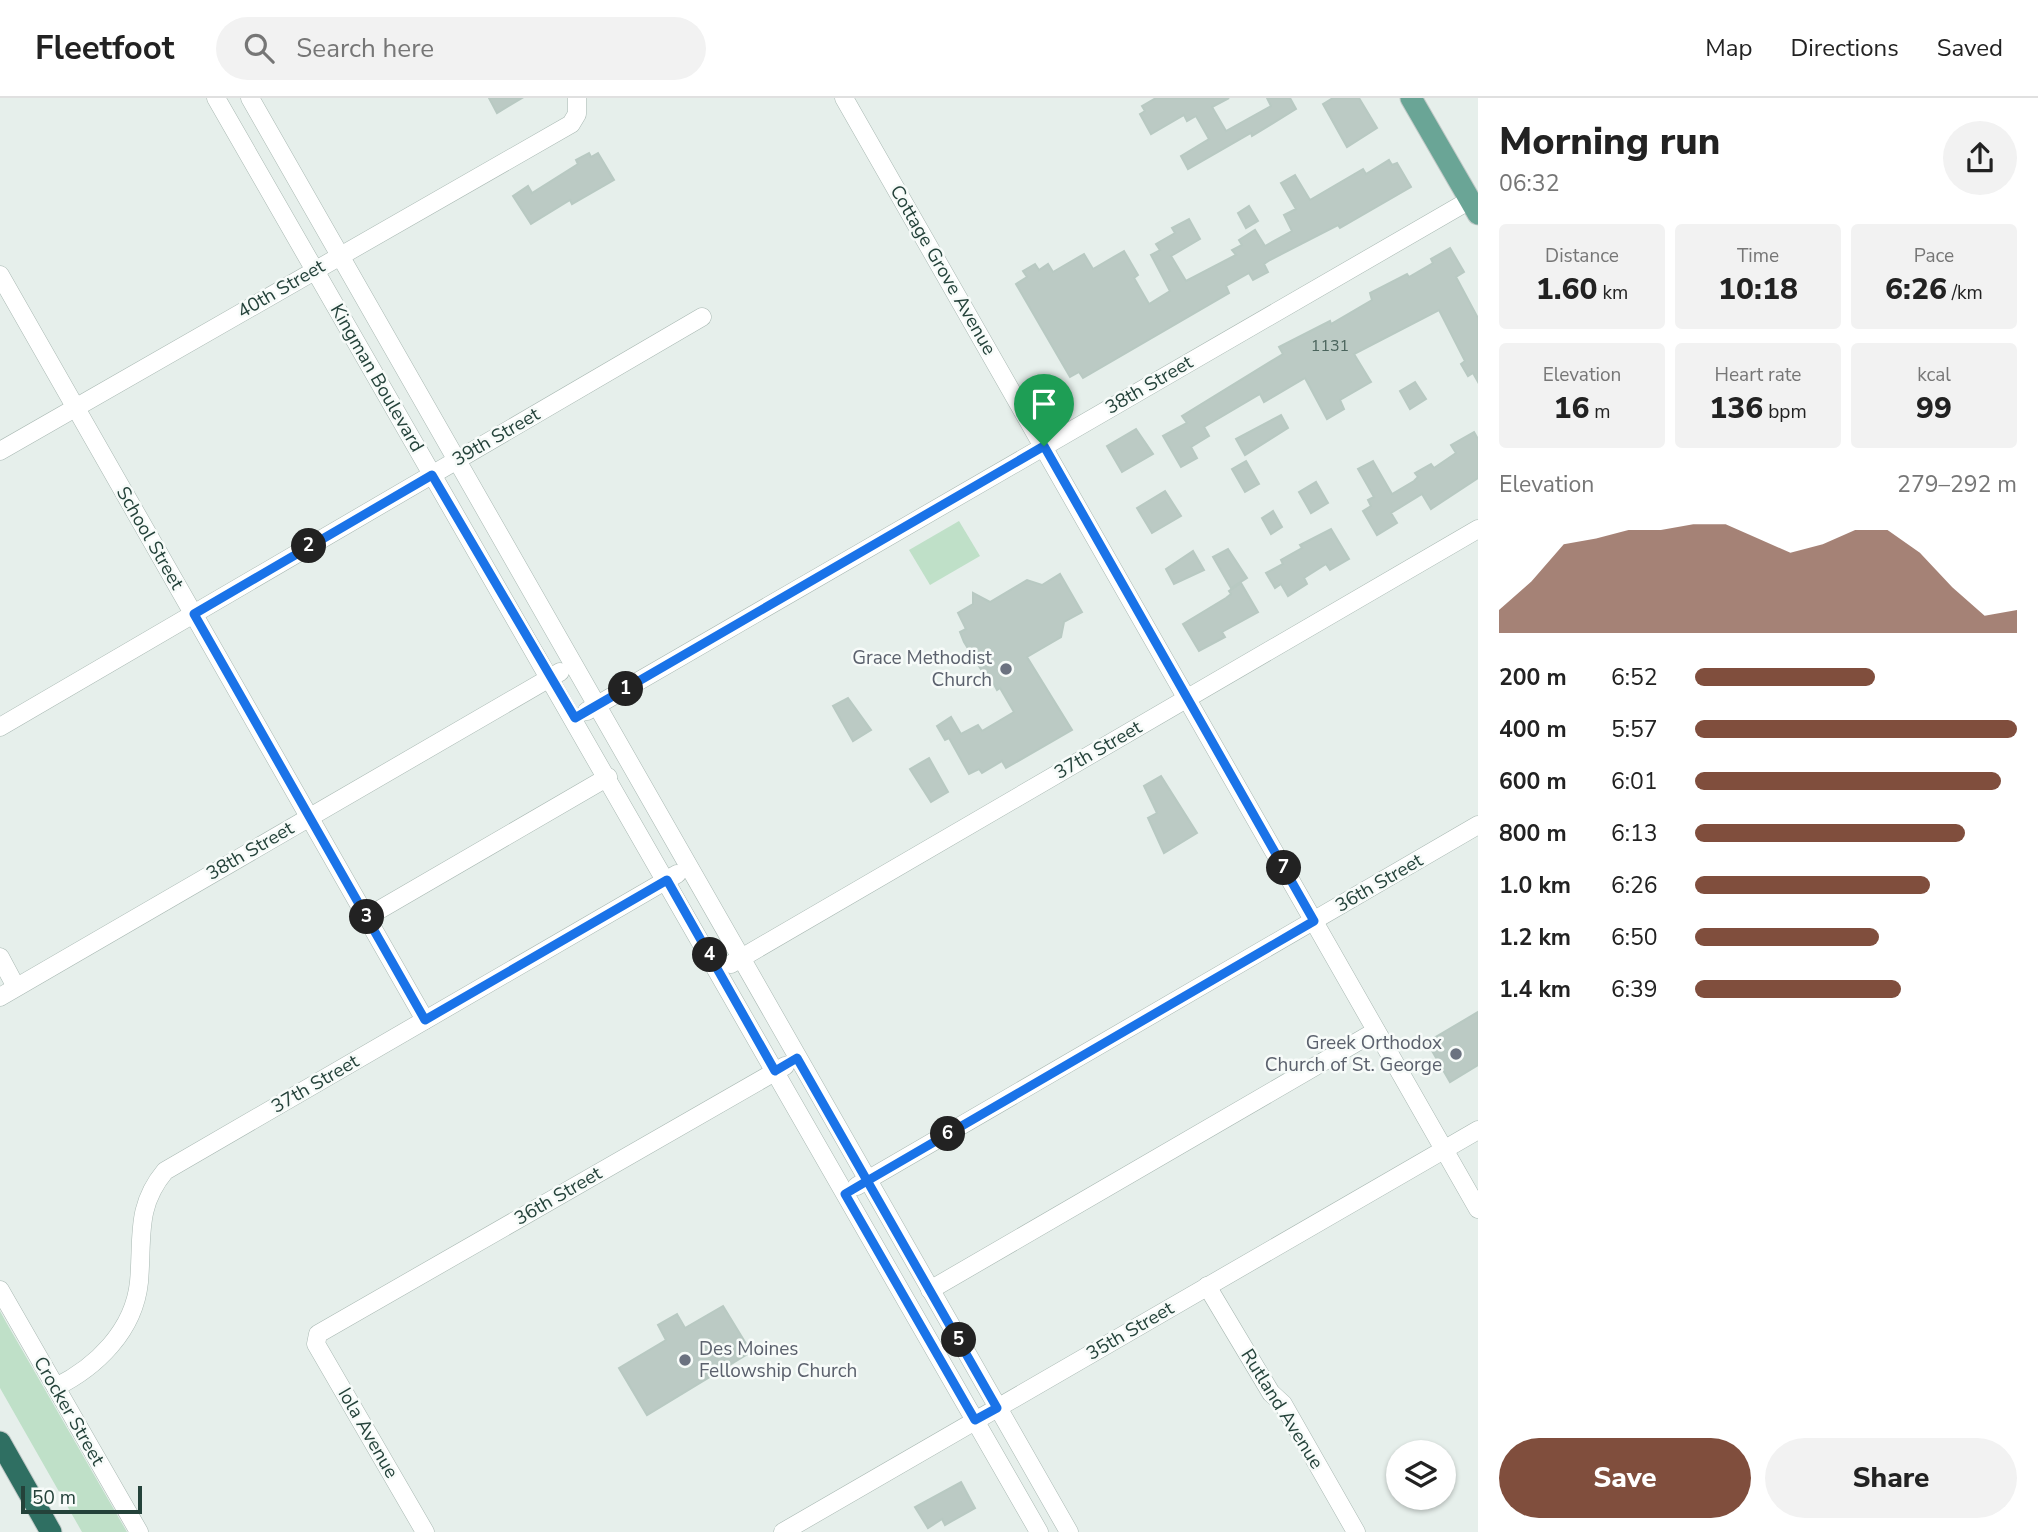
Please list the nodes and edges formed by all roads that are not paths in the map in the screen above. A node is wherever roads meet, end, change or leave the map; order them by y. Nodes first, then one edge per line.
1 (216, 98) edge
2 (250, 98) edge
3 (577, 98) edge
4 (844, 98) edge
5 (1411, 98) edge
6 (1474, 207) edge
7 (340, 256) junction
8 (314, 270) junction
9 (0, 275) edge
10 (702, 317) dead end
11 (75, 407) junction
12 (1044, 446) junction
13 (0, 450) edge
14 (457, 460) junction
15 (432, 475) junction
16 (1478, 529) edge
17 (194, 614) junction
18 (573, 664) junction
19 (551, 677) junction
20 (1187, 698) junction
21 (596, 706) junction
22 (575, 718) junction
23 (0, 727) edge
24 (608, 776) junction
25 (310, 817) junction
26 (1478, 825) edge
27 (688, 867) junction
28 (667, 880) junction
29 (367, 917) junction
30 (1314, 921) junction
31 (0, 957) edge
32 (740, 958) junction
33 (719, 971) junction
34 (16, 987) junction
35 (0, 996) edge
36 (425, 1020) junction
37 (1376, 1031) junction
38 (797, 1058) junction
39 (775, 1071) junction
40 (1478, 1130) edge
41 (1444, 1149) junction
42 (867, 1181) junction
43 (845, 1194) junction
44 (1478, 1209) edge
45 (1207, 1286) junction
46 (0, 1290) edge
47 (930, 1290) junction
48 (318, 1334) joint
49 (56, 1387) junction
50 (997, 1408) junction
51 (975, 1420) junction
52 (0, 1441) edge
53 (51, 1532) edge
54 (139, 1532) edge
55 (425, 1532) edge
56 (783, 1532) edge
57 (1039, 1532) edge
58 (1069, 1532) edge
59 (1356, 1532) edge

1 - 8 street, Kingman Boulevard
2 - 7 street, Kingman Boulevard
3 - 7 street, 40th Street
4 - 12 street, Cottage Grove Avenue
5 - 6 main road
6 - 12 street, 38th Street
7 - 8 street, 40th Street
7 - 14 street, Kingman Boulevard
8 - 11 street, 40th Street
8 - 15 street, Kingman Boulevard
9 - 11 street, School Street
10 - 14 street, 39th Street
11 - 13 street, 40th Street
11 - 17 street, School Street
12 - 20 street, Cottage Grove Avenue
12 - 21 street, 38th Street
14 - 15 street, 39th Street
14 - 18 street, Kingman Boulevard
15 - 17 street, 39th Street
15 - 19 street, Kingman Boulevard
16 - 20 street, 37th Street
17 - 23 street, 39th Street
17 - 25 street, School Street
18 - 19 street, 38th Street
18 - 21 street, Kingman Boulevard
19 - 22 street, Kingman Boulevard
19 - 25 street, 38th Street
20 - 30 street, Cottage Grove Avenue
20 - 32 street, 37th Street
21 - 22 street, 38th Street
21 - 27 street, Kingman Boulevard
22 - 24 street, Kingman Boulevard
24 - 28 street, Kingman Boulevard
24 - 29 street
25 - 29 street, School Street
25 - 34 street, 38th Street
26 - 30 street, 36th Street
27 - 28 street, 37th Street
27 - 32 street, Kingman Boulevard
28 - 33 street, Kingman Boulevard
28 - 36 street, 37th Street
29 - 36 street, School Street
30 - 37 street, Cottage Grove Avenue
30 - 42 street, 36th Street
31 - 34 street
32 - 33 street, 37th Street
32 - 38 street, Kingman Boulevard
33 - 39 street, Kingman Boulevard
34 - 35 street, 38th Street
36 - 49 street, 37th Street
37 - 41 street, Cottage Grove Avenue
37 - 47 street
38 - 39 street, 36th Street
38 - 42 street, Kingman Boulevard
39 - 43 street, Kingman Boulevard
39 - 48 street, 36th Street
40 - 41 street, 35th Street
41 - 44 street, Cottage Grove Avenue
41 - 45 street, 35th Street
42 - 43 street, 36th Street
42 - 47 street, Kingman Boulevard
43 - 51 street, Kingman Boulevard
45 - 50 street, 35th Street
45 - 59 street, Rutland Avenue
46 - 49 street, Crocker Street
47 - 50 street, Kingman Boulevard
48 - 55 street, Iola Avenue
49 - 54 street, Crocker Street
50 - 51 street, 35th Street
50 - 58 street, Kingman Boulevard
51 - 56 street, 35th Street
51 - 57 street, Kingman Boulevard
52 - 53 highway

